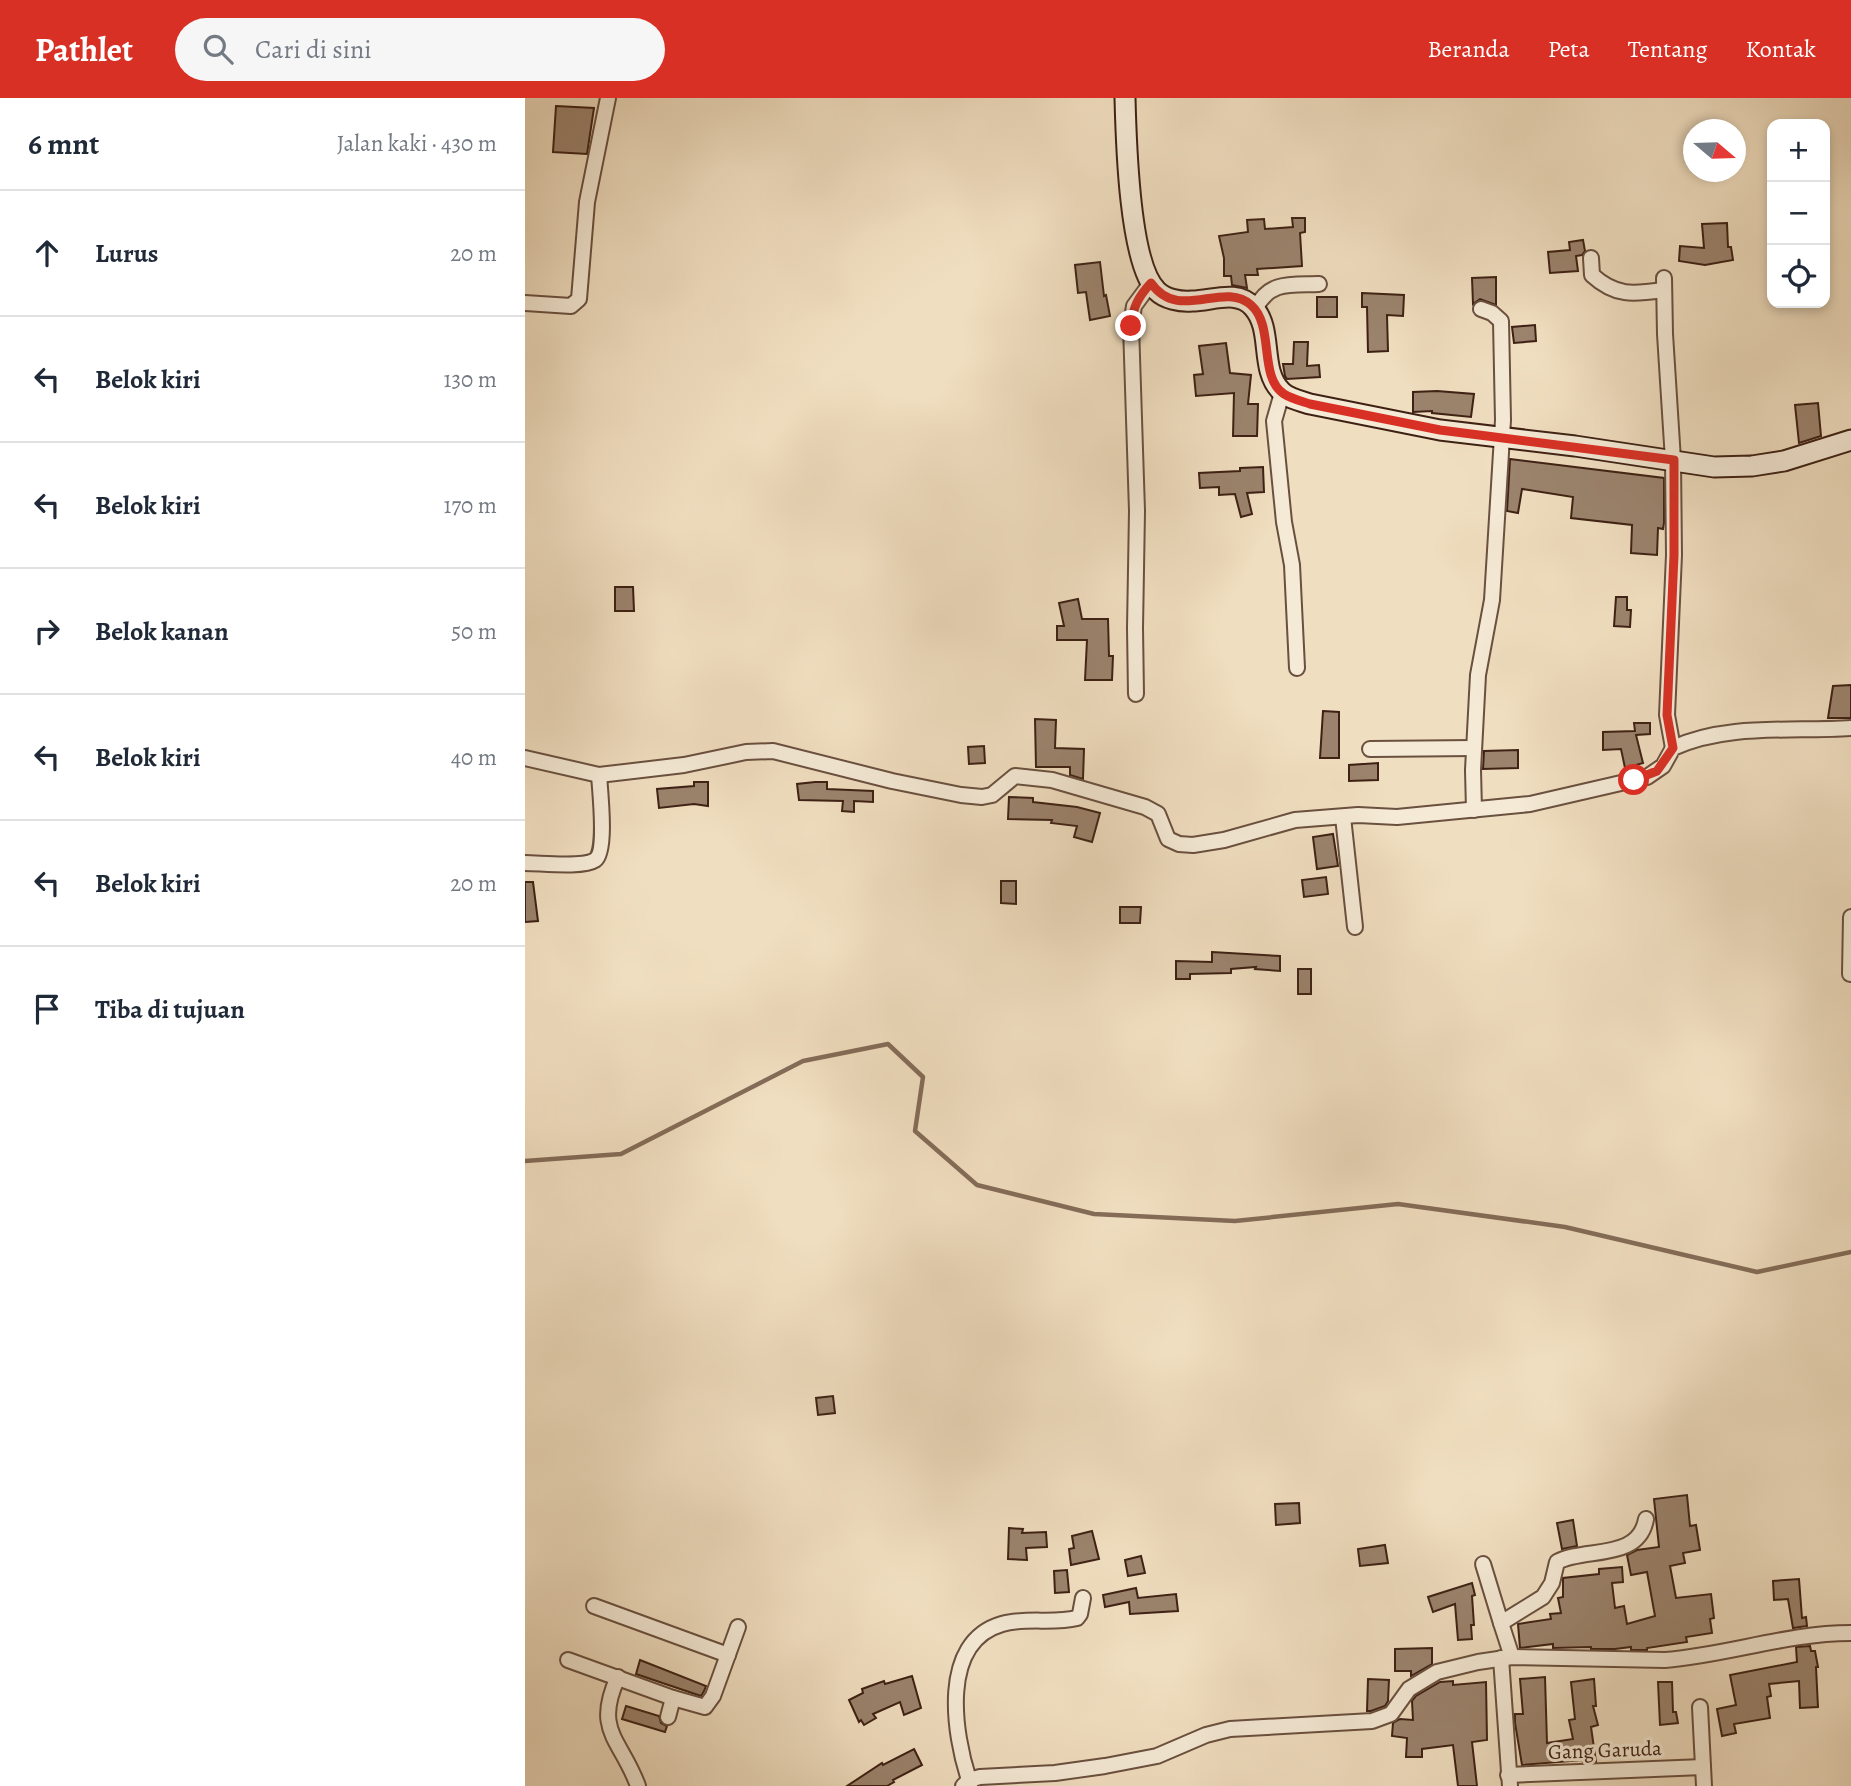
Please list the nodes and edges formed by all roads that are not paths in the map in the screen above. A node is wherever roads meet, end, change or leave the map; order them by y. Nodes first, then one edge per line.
1 (608, 98) edge
2 (1125, 98) edge
3 (1591, 258) dead end
4 (1151, 283) junction
5 (1319, 284) dead end
6 (525, 303) edge
7 (1255, 309) junction
8 (1481, 309) dead end
9 (1282, 393) junction
10 (1502, 437) junction
11 (1851, 440) edge
12 (1674, 460) junction
13 (1297, 668) dead end
14 (1136, 694) dead end
15 (1851, 728) edge
16 (1474, 748) junction
17 (1673, 748) junction
18 (1370, 749) dead end
19 (525, 758) edge
20 (599, 775) junction
21 (1474, 810) junction
22 (1343, 817) junction
23 (525, 863) edge
24 (1851, 917) edge
25 (1355, 927) dead end
26 (1850, 974) edge
27 (1646, 1519) dead end
28 (1483, 1564) dead end
29 (1083, 1598) dead end
30 (594, 1606) dead end
31 (1501, 1623) junction
32 (738, 1627) dead end
33 (1851, 1633) edge
34 (728, 1655) junction
35 (1507, 1657) junction
36 (568, 1660) dead end
37 (618, 1677) junction
38 (673, 1698) junction
39 (1700, 1707) dead end
40 (668, 1717) dead end
41 (1703, 1767) junction
42 (1509, 1780) edge
43 (968, 1784) edge
44 (638, 1786) edge
45 (1704, 1786) edge

1 - 6 street
2 - 4 street
3 - 12 street
4 - 7 street
4 - 14 street
5 - 7 street
7 - 9 street
8 - 10 street
9 - 10 street
9 - 13 street
10 - 12 street
10 - 16 street
11 - 12 street
12 - 17 street
15 - 17 street
16 - 18 street
16 - 21 street
17 - 21 street
19 - 20 street
20 - 22 street
20 - 23 street
21 - 22 street
22 - 25 street
24 - 26 street
27 - 31 street
28 - 31 street
29 - 43 street
30 - 34 street
31 - 35 street
32 - 34 street
33 - 35 street
34 - 38 street
35 - 42 street
35 - 43 street
36 - 37 street
37 - 38 street
37 - 44 street
38 - 40 street
39 - 41 street
41 - 42 street, Gang Garuda
41 - 45 street

